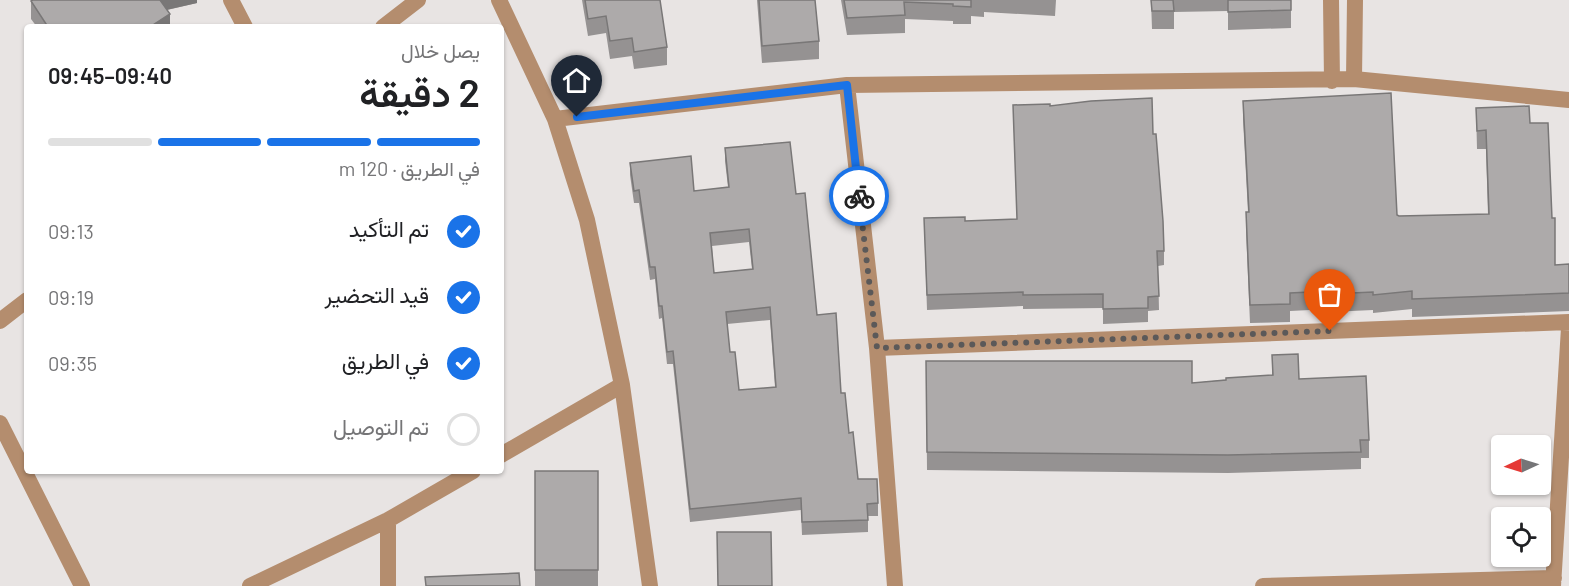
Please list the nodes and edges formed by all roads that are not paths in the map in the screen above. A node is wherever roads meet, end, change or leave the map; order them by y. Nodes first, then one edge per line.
1 (231, 0) edge
2 (418, 0) edge
3 (499, 0) edge
4 (1331, 0) edge
5 (1355, 0) edge
6 (243, 24) edge
7 (387, 24) edge
8 (1354, 80) junction
9 (1332, 81) junction
10 (847, 85) junction
11 (1569, 100) edge
12 (555, 119) junction
13 (24, 302) edge
14 (0, 321) edge
15 (1569, 322) edge
16 (1569, 328) edge
17 (877, 348) junction
18 (622, 385) junction
19 (0, 423) edge
20 (504, 453) edge
21 (24, 471) edge
22 (26, 474) edge
23 (468, 474) edge
24 (388, 519) junction
25 (1553, 582) edge
26 (82, 586) edge
27 (250, 586) edge
28 (388, 586) edge
29 (650, 586) edge
30 (895, 586) edge
31 (1263, 586) edge

1 - 6 street
2 - 7 street
3 - 12 street
4 - 9 street
5 - 8 street
8 - 9 street
8 - 11 street
9 - 10 street
10 - 12 street
10 - 17 street
12 - 18 street
13 - 14 street
15 - 17 street
16 - 25 street
17 - 30 street
18 - 20 street
18 - 29 street
19 - 21 street
22 - 26 street
23 - 24 street
24 - 27 street
24 - 28 street
25 - 31 street

